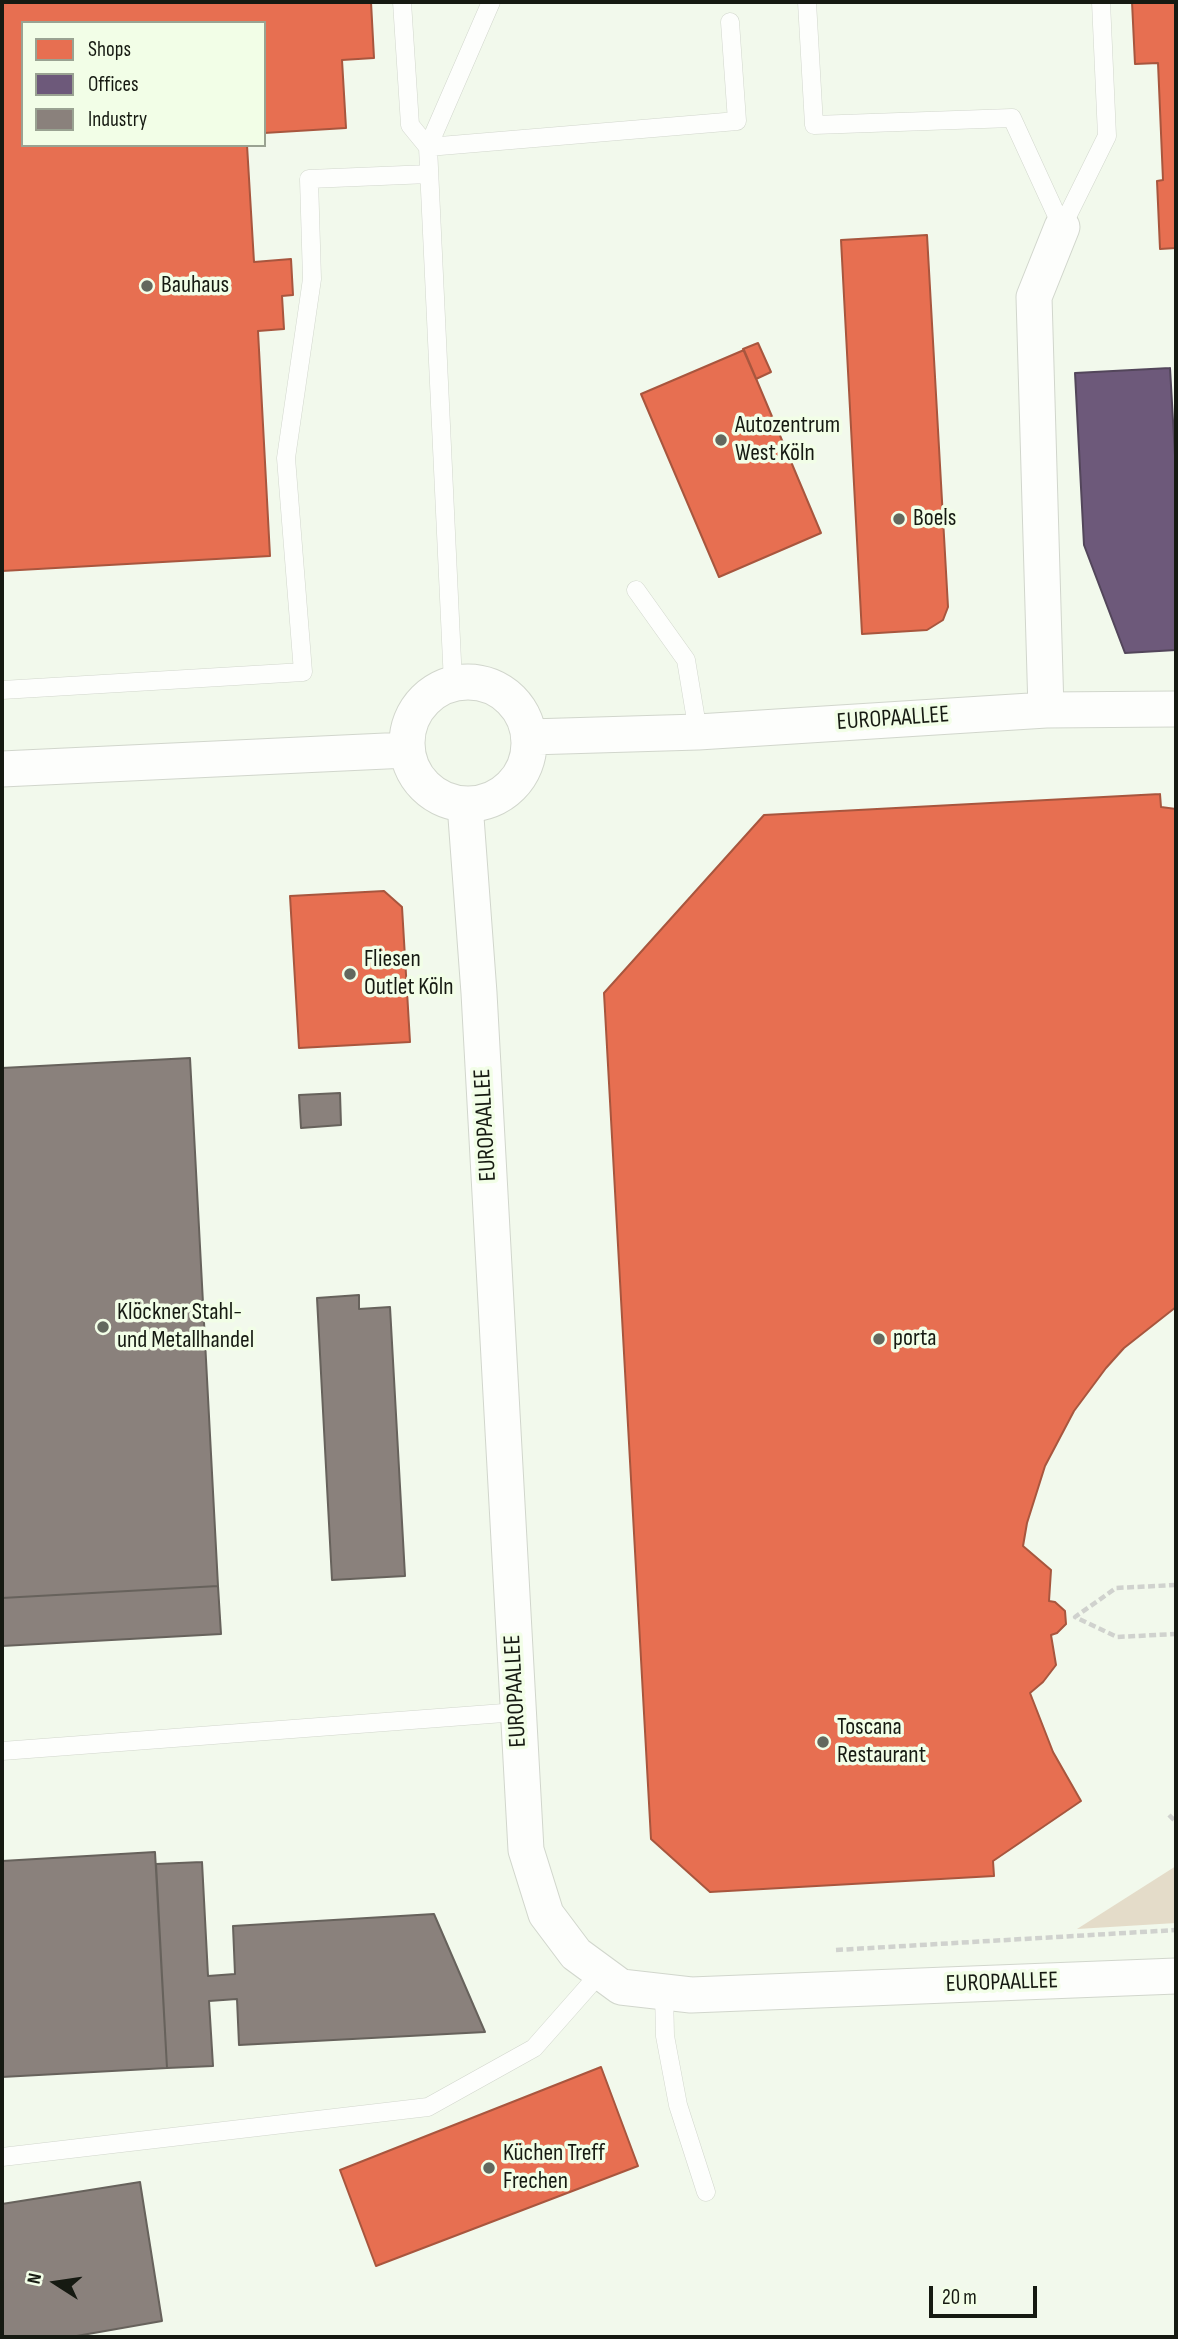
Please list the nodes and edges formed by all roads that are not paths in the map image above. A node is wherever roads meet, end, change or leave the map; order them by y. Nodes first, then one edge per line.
1 (402, 2) edge
2 (491, 2) edge
3 (807, 2) edge
4 (1101, 2) edge
5 (730, 22) dead end
6 (428, 147) junction
7 (429, 174) junction
8 (1062, 227) junction
9 (636, 590) dead end
10 (453, 683) junction
11 (2, 690) edge
12 (1176, 709) edge
13 (1046, 710) junction
14 (698, 732) junction
15 (530, 737) junction
16 (407, 750) junction
17 (2, 769) edge
18 (465, 804) junction
19 (517, 1712) junction
20 (2, 1751) edge
21 (601, 1972) junction
22 (1176, 1976) edge
23 (664, 1992) junction
24 (2, 2157) edge
25 (706, 2192) dead end

1 - 6 lane
2 - 6 lane
3 - 8 lane
4 - 8 lane
5 - 6 lane
6 - 7 lane
7 - 10 lane
7 - 11 lane
8 - 13 street
9 - 14 lane
10 - 15 street
10 - 16 street
12 - 13 street, EUROPAALLEE
13 - 14 street, EUROPAALLEE
14 - 15 street, EUROPAALLEE
15 - 18 street
16 - 17 street
16 - 18 street
18 - 19 street, EUROPAALLEE
19 - 20 lane
19 - 21 street, EUROPAALLEE
21 - 23 street, EUROPAALLEE
21 - 24 lane
22 - 23 street, EUROPAALLEE
23 - 25 lane

